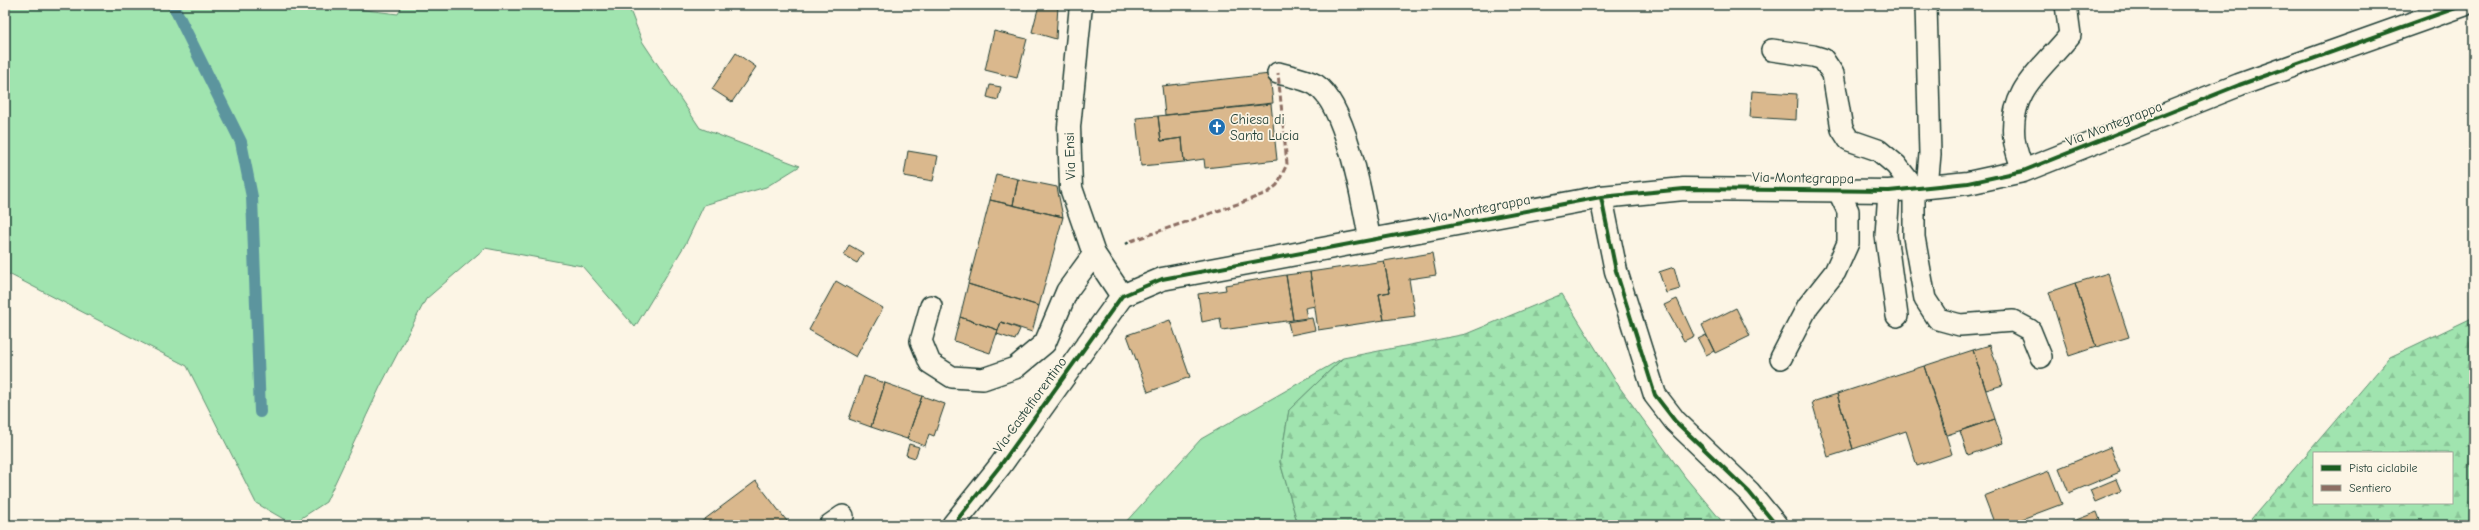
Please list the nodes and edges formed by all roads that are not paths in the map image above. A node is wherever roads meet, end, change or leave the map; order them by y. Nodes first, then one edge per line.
1 (1081, 5) edge
2 (1926, 5) edge
3 (2066, 5) edge
4 (2464, 5) edge
5 (1772, 50) dead end
6 (1278, 73) dead end
7 (2023, 171) junction
8 (1920, 188) junction
9 (1838, 190) junction
10 (1890, 191) junction
11 (1601, 197) junction
12 (1370, 241) junction
13 (1094, 254) junction
14 (1122, 296) junction
15 (931, 306) dead end
16 (1897, 316) dead end
17 (2041, 357) dead end
18 (1781, 358) dead end
19 (953, 525) edge
20 (1776, 525) edge

1 - 13 street, Via Ensi
2 - 8 lane
3 - 7 lane
4 - 7 street, Via Montegrappa
5 - 8 lane
6 - 12 lane
7 - 8 street, Via Montegrappa
8 - 10 street, Via Montegrappa
8 - 17 lane
9 - 10 street, Via Montegrappa
9 - 11 street, Via Montegrappa
9 - 18 lane
10 - 16 lane
11 - 12 street, Via Montegrappa
11 - 20 street
12 - 14 street, Via Montegrappa
13 - 14 street, Via Ensi
13 - 15 lane
14 - 19 street, Via Castelfiorentino

